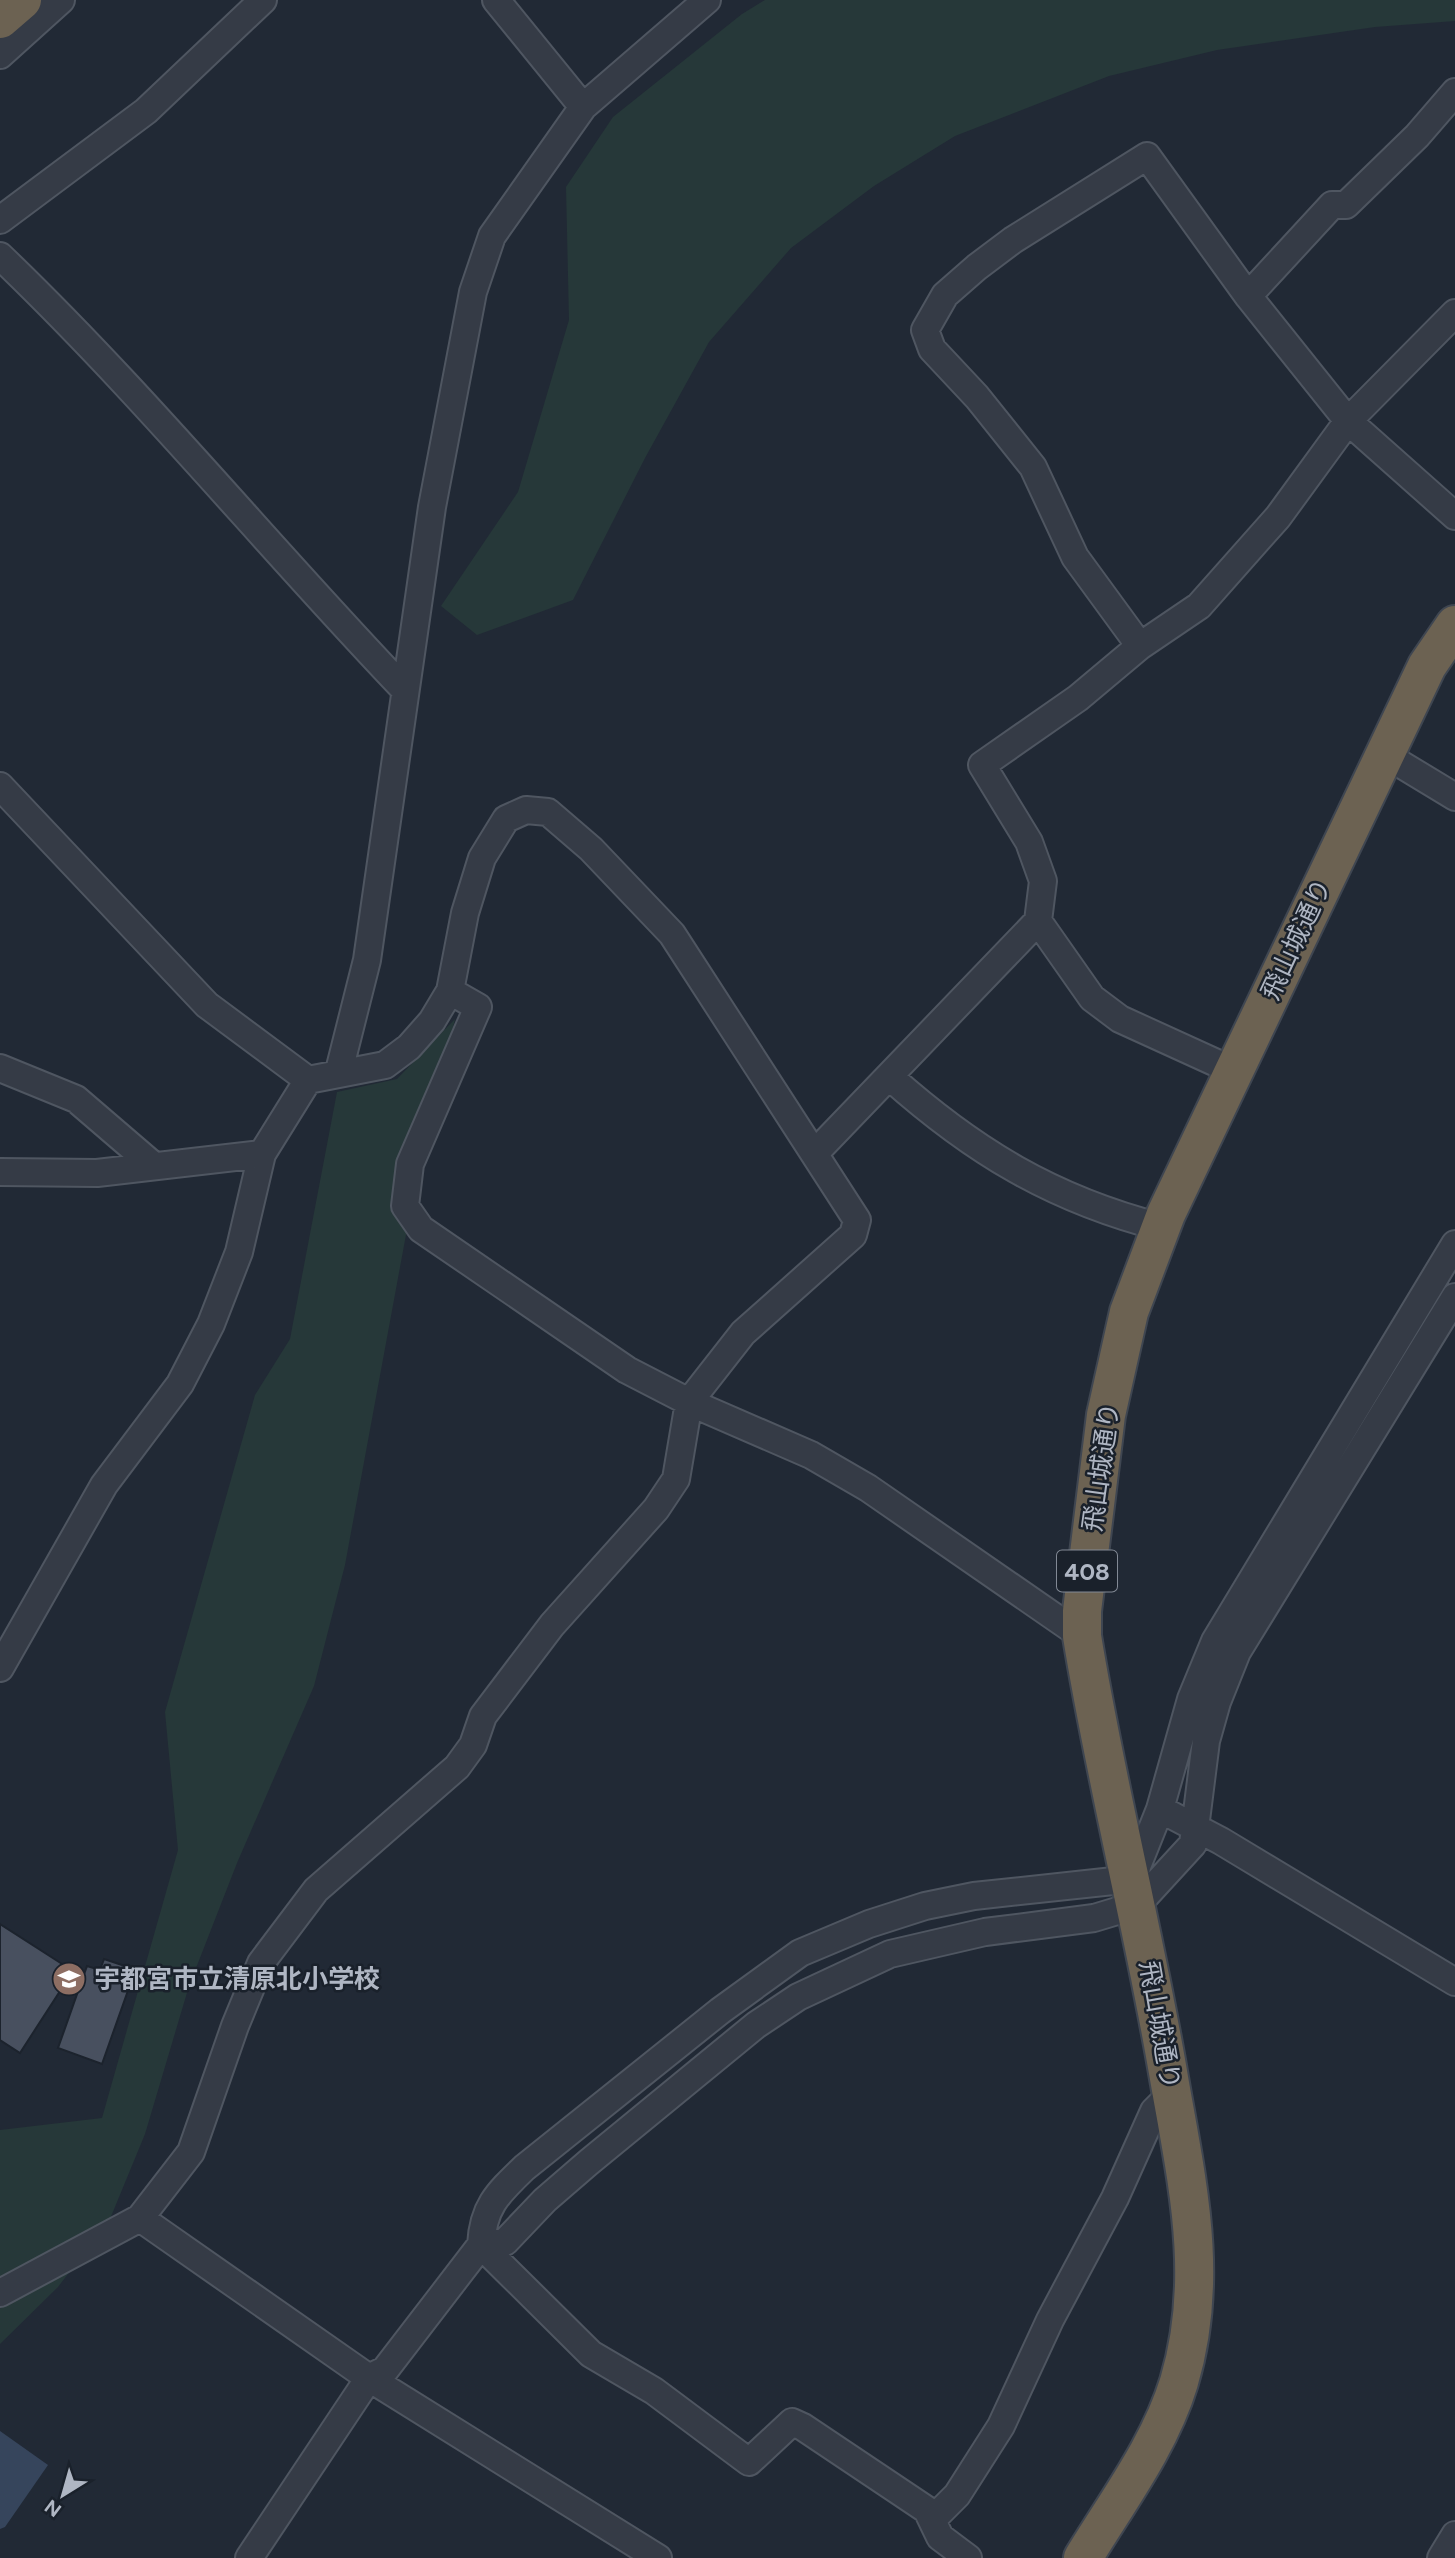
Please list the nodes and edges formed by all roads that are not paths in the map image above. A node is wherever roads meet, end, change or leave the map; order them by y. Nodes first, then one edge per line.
1 (22, 0) edge
2 (61, 0) edge
3 (262, 0) edge
4 (496, 0) edge
5 (707, 0) edge
6 (0, 19) edge
7 (0, 55) edge
8 (1455, 92) edge
9 (583, 107) junction
10 (0, 220) edge
11 (0, 256) edge
12 (1248, 296) junction
13 (1455, 313) edge
14 (1348, 421) junction
15 (1455, 516) edge
16 (1455, 625) edge
17 (1140, 646) junction
18 (405, 690) junction
19 (1384, 754) junction
20 (0, 786) edge
21 (1455, 797) edge
22 (1038, 921) junction
23 (450, 991) junction
24 (0, 1068) edge
25 (1234, 1071) junction
26 (339, 1072) junction
27 (890, 1077) junction
28 (308, 1080) junction
29 (815, 1153) junction
30 (262, 1154) junction
31 (154, 1166) junction
32 (0, 1172) edge
33 (1161, 1227) junction
34 (1455, 1244) edge
35 (1455, 1297) edge
36 (689, 1402) junction
37 (1082, 1636) junction
38 (0, 1668) edge
39 (1160, 1809) junction
40 (1195, 1829) junction
41 (1135, 1892) junction
42 (1455, 1982) edge
43 (1171, 2093) junction
44 (140, 2218) junction
45 (481, 2245) junction
46 (34, 2272) junction
47 (0, 2293) edge
48 (0, 2311) edge
49 (369, 2378) junction
50 (933, 2519) junction
51 (1455, 2535) edge
52 (249, 2558) edge
53 (658, 2558) edge
54 (968, 2558) edge
55 (1083, 2558) edge
56 (1441, 2558) edge

1 - 6 highway
2 - 7 street
3 - 10 street
4 - 9 street
5 - 9 street
8 - 12 street
9 - 18 street
11 - 18 street
12 - 14 street
12 - 17 street
13 - 14 street
14 - 15 street
14 - 17 street
16 - 19 highway, 飛山城通り / 408
17 - 22 street
18 - 26 street
19 - 21 street
19 - 25 highway, 飛山城通り / 408
20 - 28 street
22 - 25 street
22 - 27 street
23 - 26 street
23 - 29 street
23 - 36 street
24 - 31 street
25 - 33 highway, 飛山城通り / 408
26 - 28 street
27 - 29 street
27 - 33 street
28 - 30 street
29 - 36 street
30 - 31 street
30 - 38 street
31 - 32 street
33 - 37 highway, 飛山城通り / 408
34 - 39 street
35 - 40 street
36 - 37 street
36 - 44 street
37 - 41 highway, 飛山城通り / 408
39 - 40 street
39 - 41 street
40 - 41 street
40 - 42 street
41 - 43 highway, 飛山城通り / 408
41 - 45 street
41 - 45 street
43 - 50 street
43 - 55 highway, 飛山城通り / 408
44 - 46 street
44 - 49 street
45 - 49 street
45 - 50 street
46 - 47 street
46 - 48 street
49 - 52 street
49 - 53 street
50 - 54 street
51 - 56 street

